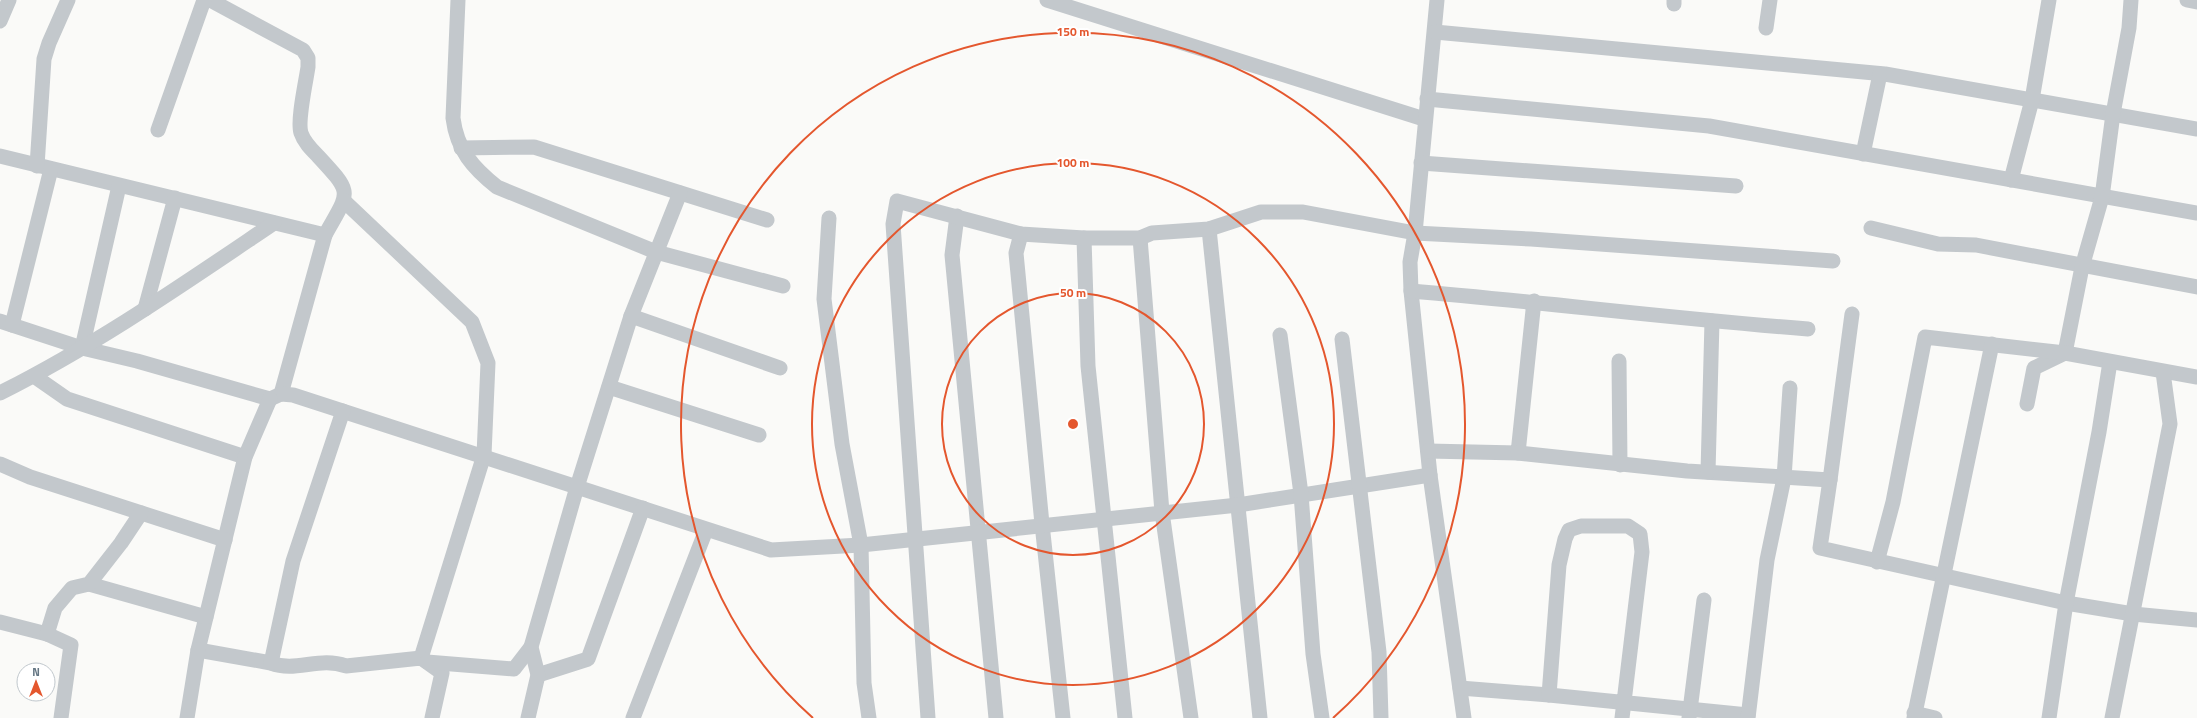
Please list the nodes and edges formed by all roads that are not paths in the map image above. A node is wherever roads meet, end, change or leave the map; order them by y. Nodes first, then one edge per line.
1 (9, 0) edge
2 (68, 0) edge
3 (204, 0) edge
4 (210, 0) edge
5 (458, 0) edge
6 (1047, 0) edge
7 (1437, 0) edge
8 (1770, 0) edge
9 (2049, 0) edge
10 (2131, 0) edge
11 (2187, 0) edge
12 (2197, 2) edge
13 (0, 21) edge
14 (1766, 28) dead end
15 (1435, 32) junction
16 (1880, 74) junction
17 (1427, 99) junction
18 (2032, 100) junction
19 (2114, 114) junction
20 (1424, 119) junction
21 (2197, 129) edge
22 (158, 130) dead end
23 (461, 148) junction
24 (1863, 154) junction
25 (0, 156) edge
26 (1421, 163) junction
27 (44, 167) junction
28 (2011, 180) junction
29 (119, 186) junction
30 (1736, 186) dead end
31 (680, 193) junction
32 (2102, 197) junction
33 (175, 198) junction
34 (344, 201) junction
35 (2197, 213) edge
36 (957, 216) junction
37 (829, 218) dead end
38 (767, 220) dead end
39 (274, 223) junction
40 (1871, 228) dead end
41 (1209, 229) junction
42 (1414, 233) junction
43 (1021, 234) junction
44 (325, 235) junction
45 (1084, 238) junction
46 (1140, 238) junction
47 (656, 252) junction
48 (1833, 261) dead end
49 (2082, 266) junction
50 (783, 286) dead end
51 (2197, 287) edge
52 (1411, 291) junction
53 (1534, 301) junction
54 (145, 309) junction
55 (1852, 314) dead end
56 (631, 316) junction
57 (1712, 322) junction
58 (6, 323) edge
59 (1808, 329) dead end
60 (1280, 335) dead end
61 (1342, 339) dead end
62 (1992, 344) junction
63 (82, 348) junction
64 (2065, 353) junction
65 (1619, 361) dead end
66 (2110, 362) junction
67 (780, 368) dead end
68 (2163, 372) junction
69 (34, 376) junction
70 (2197, 377) edge
71 (609, 388) junction
72 (1790, 388) dead end
73 (0, 393) edge
74 (276, 396) junction
75 (2027, 404) dead end
76 (342, 411) junction
77 (759, 435) dead end
78 (1428, 451) junction
79 (1518, 453) junction
80 (484, 455) junction
81 (245, 457) junction
82 (0, 464) edge
83 (1620, 465) junction
84 (1708, 472) junction
85 (1430, 475) junction
86 (1784, 478) junction
87 (1830, 480) junction
88 (1359, 486) junction
89 (577, 487) junction
90 (1301, 494) junction
91 (1238, 505) junction
92 (643, 508) junction
93 (1162, 512) junction
94 (141, 513) junction
95 (1104, 518) junction
96 (1042, 524) junction
97 (706, 530) junction
98 (978, 533) junction
99 (914, 539) junction
100 (225, 540) junction
101 (861, 545) junction
102 (1877, 562) junction
103 (1944, 576) junction
104 (89, 584) junction
105 (1704, 600) dead end
106 (2066, 603) junction
107 (2133, 614) junction
108 (206, 617) junction
109 (2197, 620) edge
110 (0, 622) edge
111 (47, 634) junction
112 (531, 647) junction
113 (198, 650) junction
114 (424, 660) junction
115 (271, 663) junction
116 (538, 675) junction
117 (1460, 688) junction
118 (1549, 695) junction
119 (1624, 702) junction
120 (1689, 714) edge
121 (1914, 715) edge
122 (1748, 716) edge
123 (61, 718) edge
124 (187, 718) edge
125 (432, 718) edge
126 (528, 718) edge
127 (633, 718) edge
128 (869, 718) edge
129 (928, 718) edge
130 (996, 718) edge
131 (1063, 718) edge
132 (1126, 718) edge
133 (1191, 718) edge
134 (1260, 718) edge
135 (1322, 718) edge
136 (1381, 718) edge
137 (1464, 718) edge
138 (1622, 718) edge
139 (1935, 718) edge
140 (2049, 718) edge
141 (2112, 718) edge

1 - 13 street
2 - 27 street
3 - 22 street
4 - 34 street
5 - 23 street
6 - 20 street
7 - 15 street
8 - 14 street
9 - 18 street
10 - 19 street
11 - 12 street
15 - 16 street
15 - 17 street
16 - 18 street
16 - 24 street
17 - 20 street
17 - 24 street
18 - 19 street
18 - 28 street
19 - 21 street
19 - 32 street
20 - 26 street
23 - 31 street
23 - 47 street
24 - 28 street
25 - 27 street
26 - 30 street
26 - 42 street
27 - 29 street
27 - 58 street
28 - 32 street
29 - 33 street
29 - 63 street
31 - 38 street
31 - 47 street
32 - 35 street
32 - 49 street
33 - 39 street
33 - 54 street
34 - 44 street
34 - 80 street
36 - 43 street
36 - 98 street
36 - 99 street
37 - 101 street
39 - 44 street
39 - 54 street
40 - 49 street
41 - 42 street
41 - 46 street
41 - 91 street
42 - 48 street
42 - 52 street
43 - 45 street
43 - 96 street
44 - 74 street
45 - 46 street
45 - 95 street
46 - 93 street
47 - 50 street
47 - 56 street
49 - 51 street
49 - 64 street
52 - 53 street
52 - 78 street
53 - 57 street
53 - 79 street
54 - 63 street
55 - 87 street
56 - 67 street
56 - 71 street
57 - 59 street
57 - 84 street
58 - 63 street
60 - 90 street
61 - 88 street
62 - 64 street
62 - 102 street
62 - 103 street
63 - 69 street
63 - 74 street
64 - 66 street
64 - 75 street
65 - 83 street
66 - 68 street
66 - 106 street
68 - 70 street
68 - 107 street
69 - 73 street
69 - 81 street
71 - 77 street
71 - 89 street
72 - 86 street
74 - 76 street
74 - 81 street
76 - 80 street
76 - 115 street
78 - 79 street
78 - 85 street
79 - 83 street
80 - 89 street
80 - 114 street
81 - 100 street
82 - 94 street
83 - 84 street
84 - 86 street
85 - 88 street
85 - 117 street
86 - 87 street
86 - 122 street
87 - 102 street
88 - 90 street
88 - 136 street
89 - 92 street
89 - 112 street
90 - 91 street
90 - 135 street
91 - 93 street
91 - 134 street
92 - 97 street
92 - 116 street
93 - 95 street
93 - 133 street
94 - 100 street
94 - 104 street
95 - 96 street
95 - 132 street
96 - 98 street
96 - 131 street
97 - 101 street
97 - 127 street
98 - 99 street
98 - 130 street
99 - 101 street
99 - 129 street
100 - 108 street
101 - 128 street
102 - 103 street
103 - 106 street
103 - 121 street
104 - 108 street
104 - 111 street
105 - 120 street
106 - 107 street
106 - 140 street
107 - 109 street
107 - 141 street
108 - 113 street
110 - 111 street
111 - 123 street
112 - 114 street
112 - 116 street
113 - 115 street
113 - 124 street
114 - 115 street
114 - 125 street
116 - 126 street
117 - 118 street
117 - 137 street
118 - 119 street
118 - 119 street
119 - 120 street
119 - 138 street
120 - 122 street
121 - 139 street

